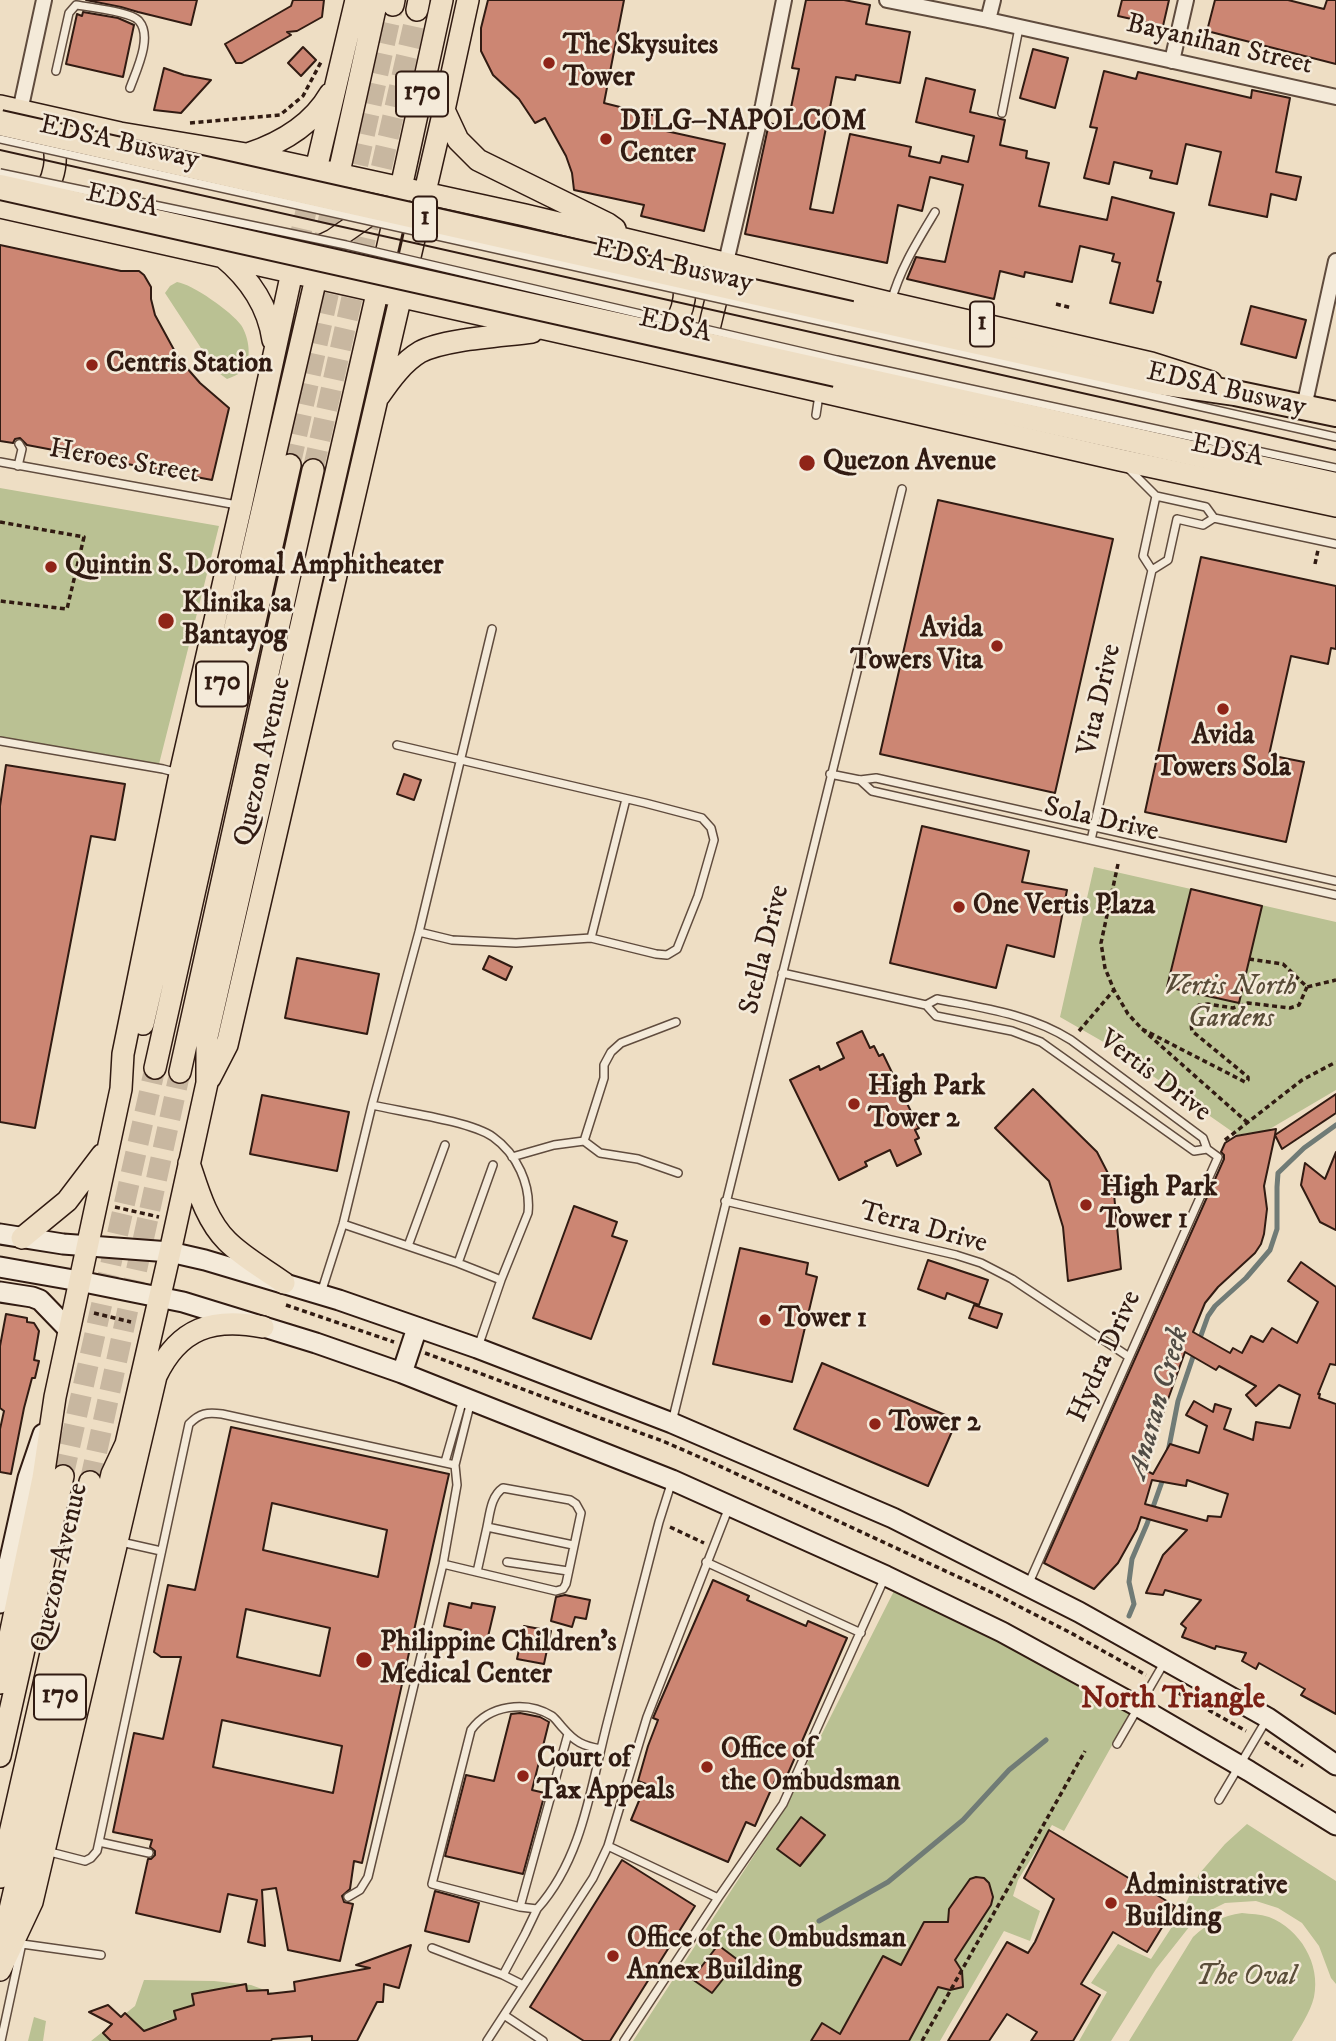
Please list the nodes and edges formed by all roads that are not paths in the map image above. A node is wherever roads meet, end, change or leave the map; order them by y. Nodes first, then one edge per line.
1 (44, 0) edge
2 (356, 0) edge
3 (442, 0) edge
4 (468, 0) edge
5 (785, 0) edge
6 (887, 0) edge
7 (993, 0) edge
8 (1186, 0) edge
9 (388, 2) edge
10 (988, 20) junction
11 (1019, 28) junction
12 (1172, 61) junction
13 (56, 71) dead end
14 (339, 76) junction
15 (130, 88) dead end
16 (1336, 97) edge
17 (444, 110) junction
18 (1002, 113) dead end
19 (14, 114) edge
20 (0, 139) edge
21 (246, 154) junction
22 (0, 173) edge
23 (314, 178) junction
24 (337, 182) junction
25 (0, 187) edge
26 (400, 195) junction
27 (423, 200) junction
28 (9, 209) edge
29 (934, 212) dead end
30 (48, 216) junction
31 (628, 239) junction
32 (669, 248) junction
33 (220, 255) junction
34 (321, 255) tunnel mouth
35 (294, 260) junction
36 (1336, 261) edge
37 (726, 262) junction
38 (316, 277) junction
39 (378, 292) junction
40 (400, 297) junction
41 (890, 303) junction
42 (849, 321) junction
43 (548, 330) junction
44 (274, 348) junction
45 (644, 351) junction
46 (715, 367) junction
47 (831, 375) junction
48 (1235, 393) junction
49 (374, 404) junction
50 (1304, 407) junction
51 (1336, 414) edge
52 (816, 415) dead end
53 (1336, 437) edge
54 (19, 444) dead end
55 (1120, 460) junction
56 (0, 462) edge
57 (290, 465) tunnel mouth
58 (18, 466) junction
59 (1336, 468) edge
60 (313, 470) tunnel mouth
61 (1336, 485) edge
62 (902, 489) dead end
63 (1156, 496) junction
64 (241, 506) junction
65 (1336, 506) edge
66 (1214, 519) junction
67 (1336, 544) edge
68 (1152, 570) junction
69 (492, 629) dead end
70 (0, 741) edge
71 (397, 745) dead end
72 (461, 761) junction
73 (180, 774) junction
74 (830, 774) junction
75 (860, 780) junction
76 (626, 799) junction
77 (1094, 827) junction
78 (1091, 840) junction
79 (1336, 881) edge
80 (1336, 895) edge
81 (419, 932) junction
82 (591, 937) junction
83 (782, 973) junction
84 (926, 1005) junction
85 (676, 1022) dead end
86 (155, 1068) tunnel mouth
87 (180, 1072) tunnel mouth
88 (207, 1083) junction
89 (121, 1089) junction
90 (372, 1105) junction
91 (109, 1141) junction
92 (584, 1141) junction
93 (446, 1145) dead end
94 (1207, 1149) junction
95 (512, 1157) junction
96 (189, 1161) junction
97 (493, 1165) dead end
98 (678, 1173) dead end
99 (725, 1201) junction
100 (343, 1224) junction
101 (0, 1234) edge
102 (22, 1238) junction
103 (87, 1246) junction
104 (408, 1246) junction
105 (170, 1252) junction
106 (458, 1263) junction
107 (0, 1267) edge
108 (501, 1280) junction
109 (79, 1281) junction
110 (0, 1292) edge
111 (280, 1292) junction
112 (320, 1295) junction
113 (159, 1297) junction
114 (262, 1326) junction
115 (417, 1328) junction
116 (69, 1331) junction
117 (477, 1348) junction
118 (1129, 1357) junction
119 (402, 1373) junction
120 (55, 1397) junction
121 (467, 1400) junction
122 (672, 1423) junction
123 (126, 1444) junction
124 (445, 1462) junction
125 (455, 1465) junction
126 (63, 1476) tunnel mouth
127 (672, 1480) junction
128 (131, 1481) junction
129 (90, 1482) tunnel mouth
130 (729, 1506) junction
131 (487, 1527) junction
132 (117, 1542) junction
133 (573, 1545) junction
134 (162, 1551) junction
135 (507, 1562) dead end
136 (706, 1562) junction
137 (443, 1564) junction
138 (568, 1571) junction
139 (477, 1572) junction
140 (886, 1576) junction
141 (1027, 1586) junction
142 (0, 1602) edge
143 (861, 1633) junction
144 (1165, 1660) junction
145 (0, 1682) edge
146 (1139, 1707) junction
147 (1268, 1718) junction
148 (568, 1734) junction
149 (1117, 1744) dead end
150 (601, 1749) junction
151 (0, 1756) edge
152 (1336, 1765) edge
153 (1240, 1766) junction
154 (1219, 1800) dead end
155 (1336, 1825) edge
156 (99, 1842) junction
157 (608, 1846) junction
158 (44, 1851) junction
159 (149, 1853) dead end
160 (0, 1877) edge
161 (348, 1897) dead end
162 (718, 1898) junction
163 (32, 1902) junction
164 (520, 1907) junction
165 (537, 1909) junction
166 (22, 1944) junction
167 (432, 1948) dead end
168 (0, 1952) edge
169 (101, 1955) dead end
170 (0, 1970) edge
171 (503, 1975) junction
172 (523, 1985) junction
173 (504, 2015) junction
174 (1, 2041) edge
175 (487, 2041) edge
176 (543, 2041) edge
177 (624, 2041) edge

1 - 19 street
2 - 14 main road
3 - 26 main road, Quezon Avenue / 170
4 - 17 main road, Quezon Avenue / 170
5 - 37 street
6 - 10 street, Bayanihan Street
7 - 10 street
8 - 12 street
9 - 24 main road, 170
10 - 11 street, Bayanihan Street
11 - 12 street, Bayanihan Street
11 - 18 lane
12 - 16 street, Bayanihan Street
13 - 15 lane
14 - 21 main road
14 - 23 main road
17 - 27 main road, Quezon Avenue / 170
17 - 31 main road
19 - 21 main road, EDSA / 1
19 - 28 main road
19 - 42 highway, EDSA / 1, bridge
20 - 42 lane, EDSA Busway, bridge
21 - 23 main road, EDSA / 1
22 - 47 lane, EDSA Busway, bridge
23 - 24 main road, EDSA / 1
24 - 26 main road, EDSA / 1
25 - 47 highway, EDSA / 1, bridge
26 - 27 main road, EDSA / 1
26 - 35 main road
26 - 38 main road
26 - 39 main road, Quezon Avenue / 170
27 - 31 main road, EDSA / 1
27 - 40 main road, Quezon Avenue / 170
28 - 30 main road, EDSA / 1
29 - 41 lane
30 - 33 main road, EDSA / 1
30 - 35 main road
31 - 32 main road, EDSA / 1
32 - 37 main road, EDSA / 1
32 - 45 main road
33 - 35 main road, EDSA / 1
33 - 44 main road
34 - 38 main road, Quezon Avenue
35 - 38 main road, EDSA / 1
35 - 44 main road, Quezon Avenue / 170
36 - 50 street
37 - 41 main road, EDSA / 1
37 - 46 main road
38 - 39 main road, EDSA / 1
38 - 89 main road, Quezon Avenue / 170
39 - 40 main road, EDSA / 1
39 - 88 main road, Quezon Avenue / 170
40 - 43 main road, EDSA / 1
40 - 49 main road, Quezon Avenue / 170
41 - 48 main road, EDSA / 1
42 - 48 highway, EDSA / 1
42 - 53 lane, EDSA Busway
43 - 45 main road, EDSA / 1
43 - 49 main road
44 - 64 main road, Quezon Avenue / 170
45 - 46 main road, EDSA / 1
46 - 47 main road, EDSA / 1
47 - 52 lane
47 - 55 main road, EDSA / 1
47 - 59 lane, EDSA Busway
47 - 61 highway, EDSA / 1
48 - 50 highway, EDSA / 1
49 - 88 main road, Quezon Avenue / 170
50 - 51 highway, EDSA / 1
54 - 58 lane
55 - 63 lane
55 - 65 main road, EDSA / 1
56 - 58 lane, Heroes Street
57 - 86 main road, Quezon Avenue / 170
58 - 64 lane, Heroes Street
60 - 87 main road, Quezon Avenue / 170
62 - 74 lane, Stella Drive
63 - 66 lane
63 - 68 lane, Vita Drive
64 - 73 main road, Quezon Avenue / 170
66 - 67 lane
66 - 68 lane, Vita Drive
68 - 77 lane, Vita Drive
69 - 72 lane
70 - 73 lane
71 - 72 lane
72 - 76 lane
72 - 81 lane
73 - 89 main road, Quezon Avenue / 170
74 - 75 lane, Sola Drive
74 - 83 lane, Stella Drive
75 - 77 lane, Sola Drive
75 - 78 lane, Sola Drive
76 - 82 lane
76 - 82 lane
77 - 78 lane, Vita Drive
77 - 79 lane, Sola Drive
78 - 80 lane, Sola Drive
81 - 82 lane
81 - 90 lane
83 - 84 lane, Vertis Drive
83 - 99 lane, Stella Drive
84 - 94 lane, Vertis Drive
84 - 94 lane, Vertis Drive
85 - 92 lane
88 - 96 main road, Quezon Avenue / 170
89 - 91 main road, Quezon Avenue / 170
90 - 95 lane
90 - 100 lane
91 - 102 main road
91 - 103 main road, Quezon Avenue / 170
92 - 95 lane
92 - 98 lane
93 - 104 lane
94 - 118 lane, Hydra Drive
95 - 108 lane
96 - 105 main road, Quezon Avenue / 170
96 - 111 main road
97 - 106 lane
99 - 118 lane, Terra Drive
99 - 122 lane, Stella Drive
100 - 104 lane
100 - 112 lane
101 - 102 main road
102 - 103 main road
103 - 105 main road
103 - 109 main road, Quezon Avenue / 170
104 - 106 lane
105 - 111 main road
105 - 113 main road, Quezon Avenue / 170
106 - 108 lane
107 - 109 main road
108 - 117 lane
109 - 113 main road
109 - 116 main road, Quezon Avenue / 170
110 - 116 main road
111 - 112 main road
112 - 115 main road
113 - 114 main road
113 - 123 main road, Quezon Avenue / 170
114 - 119 main road
114 - 128 main road
115 - 117 main road
115 - 119 main road
116 - 120 main road, Quezon Avenue / 170
117 - 122 main road
118 - 141 lane, Hydra Drive
119 - 121 main road
120 - 142 main road, Quezon Avenue / 170
120 - 145 main road, Quezon Avenue / 170
121 - 124 lane
121 - 125 lane
121 - 127 main road
122 - 141 main road
123 - 128 main road, Quezon Avenue / 170
123 - 168 main road, Quezon Avenue / 170
124 - 125 lane
124 - 134 lane
125 - 137 lane
126 - 151 main road, Quezon Avenue / 170
127 - 130 main road
127 - 150 lane
128 - 132 main road, Quezon Avenue / 170
129 - 160 main road, Quezon Avenue / 170
130 - 136 lane
130 - 140 main road
131 - 133 lane
131 - 133 lane
131 - 139 lane
132 - 134 lane
132 - 158 main road, Quezon Avenue / 170
133 - 138 lane
134 - 156 lane
135 - 138 lane
136 - 143 lane
136 - 157 lane
137 - 139 lane
137 - 161 lane
138 - 139 lane
140 - 143 lane
140 - 146 main road
141 - 144 main road
143 - 162 lane
144 - 146 lane
144 - 147 main road
146 - 149 lane
146 - 153 main road
147 - 152 main road
147 - 153 lane
148 - 150 lane
148 - 164 lane
148 - 164 lane
150 - 165 lane
153 - 154 lane
153 - 155 main road
156 - 158 lane
156 - 159 lane
157 - 162 lane
157 - 172 lane
158 - 163 main road, Quezon Avenue / 170
162 - 177 lane
163 - 166 lane, Quezon Avenue / 170
163 - 170 main road, Quezon Avenue / 170
164 - 165 lane
165 - 171 lane
166 - 169 lane
166 - 174 lane, Quezon Avenue / 170
167 - 171 lane
171 - 172 lane
172 - 173 lane
173 - 175 lane
173 - 176 lane

